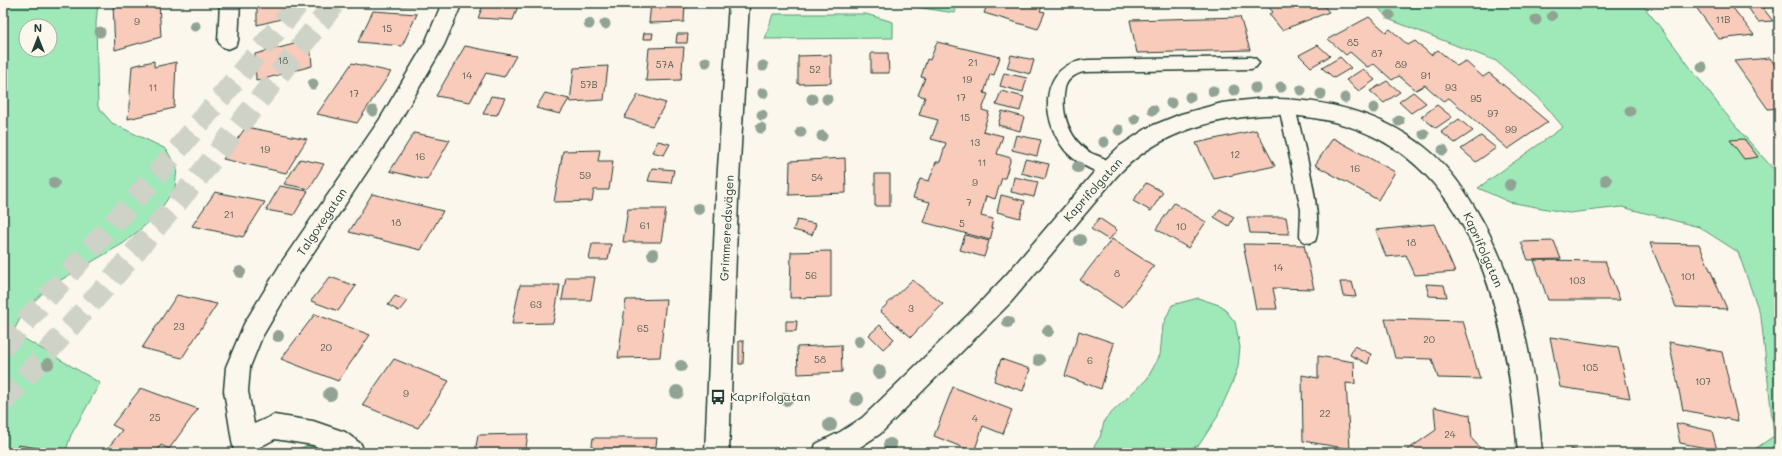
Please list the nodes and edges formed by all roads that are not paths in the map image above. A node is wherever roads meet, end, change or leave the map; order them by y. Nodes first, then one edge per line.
1 (230, 3) edge
2 (452, 3) edge
3 (740, 3) edge
4 (228, 41) dead end
5 (1251, 63) dead end
6 (1287, 107) junction
7 (1108, 169) junction
8 (1309, 236) dead end
9 (246, 447) edge
10 (352, 453) edge
11 (717, 453) edge
12 (825, 453) edge
13 (1530, 453) edge

1 - 4 street
2 - 9 street, Talgoxegatan
3 - 11 street, Grimmeredsvägen
5 - 7 lane
6 - 7 street, Kaprifolgatan
6 - 8 lane
6 - 13 street, Kaprifolgatan
7 - 12 street, Kaprifolgatan
9 - 10 street

